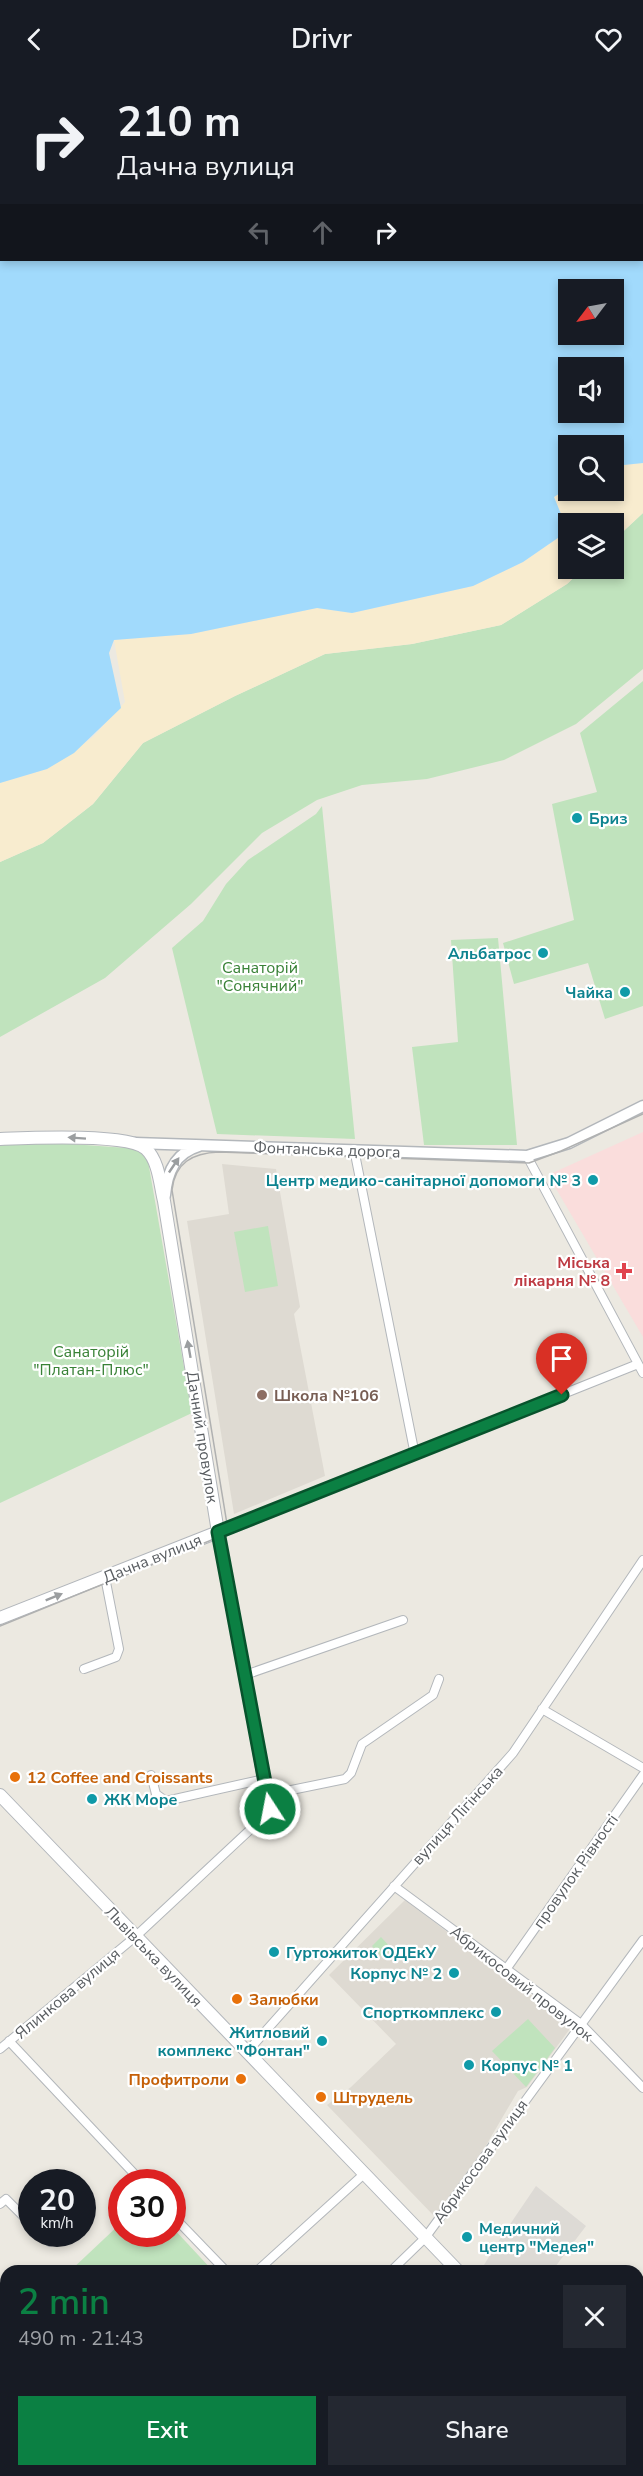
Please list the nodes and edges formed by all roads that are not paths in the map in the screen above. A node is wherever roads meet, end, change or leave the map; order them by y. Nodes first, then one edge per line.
1 (643, 1106) edge
2 (0, 1138) edge
3 (135, 1143) junction
4 (206, 1145) junction
5 (354, 1149) junction
6 (527, 1155) junction
7 (164, 1201) junction
8 (638, 1364) junction
9 (643, 1372) edge
10 (416, 1455) junction
11 (218, 1532) junction
12 (643, 1560) edge
13 (105, 1577) junction
14 (0, 1618) edge
15 (403, 1620) dead end
16 (84, 1669) dead end
17 (245, 1675) junction
18 (439, 1679) dead end
19 (542, 1709) junction
20 (643, 1768) edge
21 (151, 1775) dead end
22 (643, 1775) edge
23 (264, 1779) junction
24 (0, 1795) edge
25 (267, 1795) junction
26 (394, 1886) junction
27 (135, 1937) junction
28 (643, 1940) edge
29 (507, 1968) junction
30 (580, 2024) junction
31 (9, 2041) junction
32 (0, 2049) edge
33 (247, 2052) junction
34 (643, 2088) edge
35 (130, 2169) edge
36 (364, 2174) junction
37 (0, 2204) edge
38 (18, 2211) edge
39 (186, 2229) edge
40 (425, 2238) junction
41 (220, 2265) edge
42 (264, 2265) edge
43 (397, 2265) edge
44 (452, 2265) edge

1 - 6 street, Фонтанська дорога
3 -> 2 main road, Фонтанська дорога
3 - 4 street, Фонтанська дорога
3 - 7 main road, Дачний провулок
4 - 5 street, Фонтанська дорога
7 -> 4 street, Дачний провулок
5 - 6 street, Фонтанська дорога
5 - 10 street
6 - 8 street
11 -> 7 main road, Дачний провулок
8 - 9 street
8 - 10 street, Дачна вулиця
10 - 11 street, Дачна вулиця
11 - 13 main road, Дачна вулиця
11 - 17 street, Дачний провулок
12 - 19 street, вулиця Лігінська
14 -> 13 main road, Дачна вулиця
13 - 16 street
15 - 17 street
17 - 23 street, Дачний провулок
18 - 25 street
19 - 20 street
19 - 26 street, вулиця Лігінська
21 - 23 street
22 - 29 street, провулок Рівності
23 - 25 street, Дачний провулок
24 - 27 main road, Львівська вулиця
25 - 27 street, Дачний провулок
26 - 29 street, Абрикосовий провулок
26 - 33 street, вулиця Лігінська
27 - 31 street, Ялинкова вулиця
27 - 33 main road, Львівська вулиця
28 - 30 street, Абрикосова вулиця
29 - 30 street, Абрикосовий провулок
30 - 34 street, Абрикосовий провулок
30 - 40 street, Абрикосова вулиця
31 - 32 street, Ялинкова вулиця
31 - 35 street
33 - 36 main road, Львівська вулиця
36 - 40 main road, Львівська вулиця
36 - 42 street
37 - 38 street
39 - 41 street
40 - 43 street, Абрикосова вулиця
40 - 44 main road, Львівська вулиця

